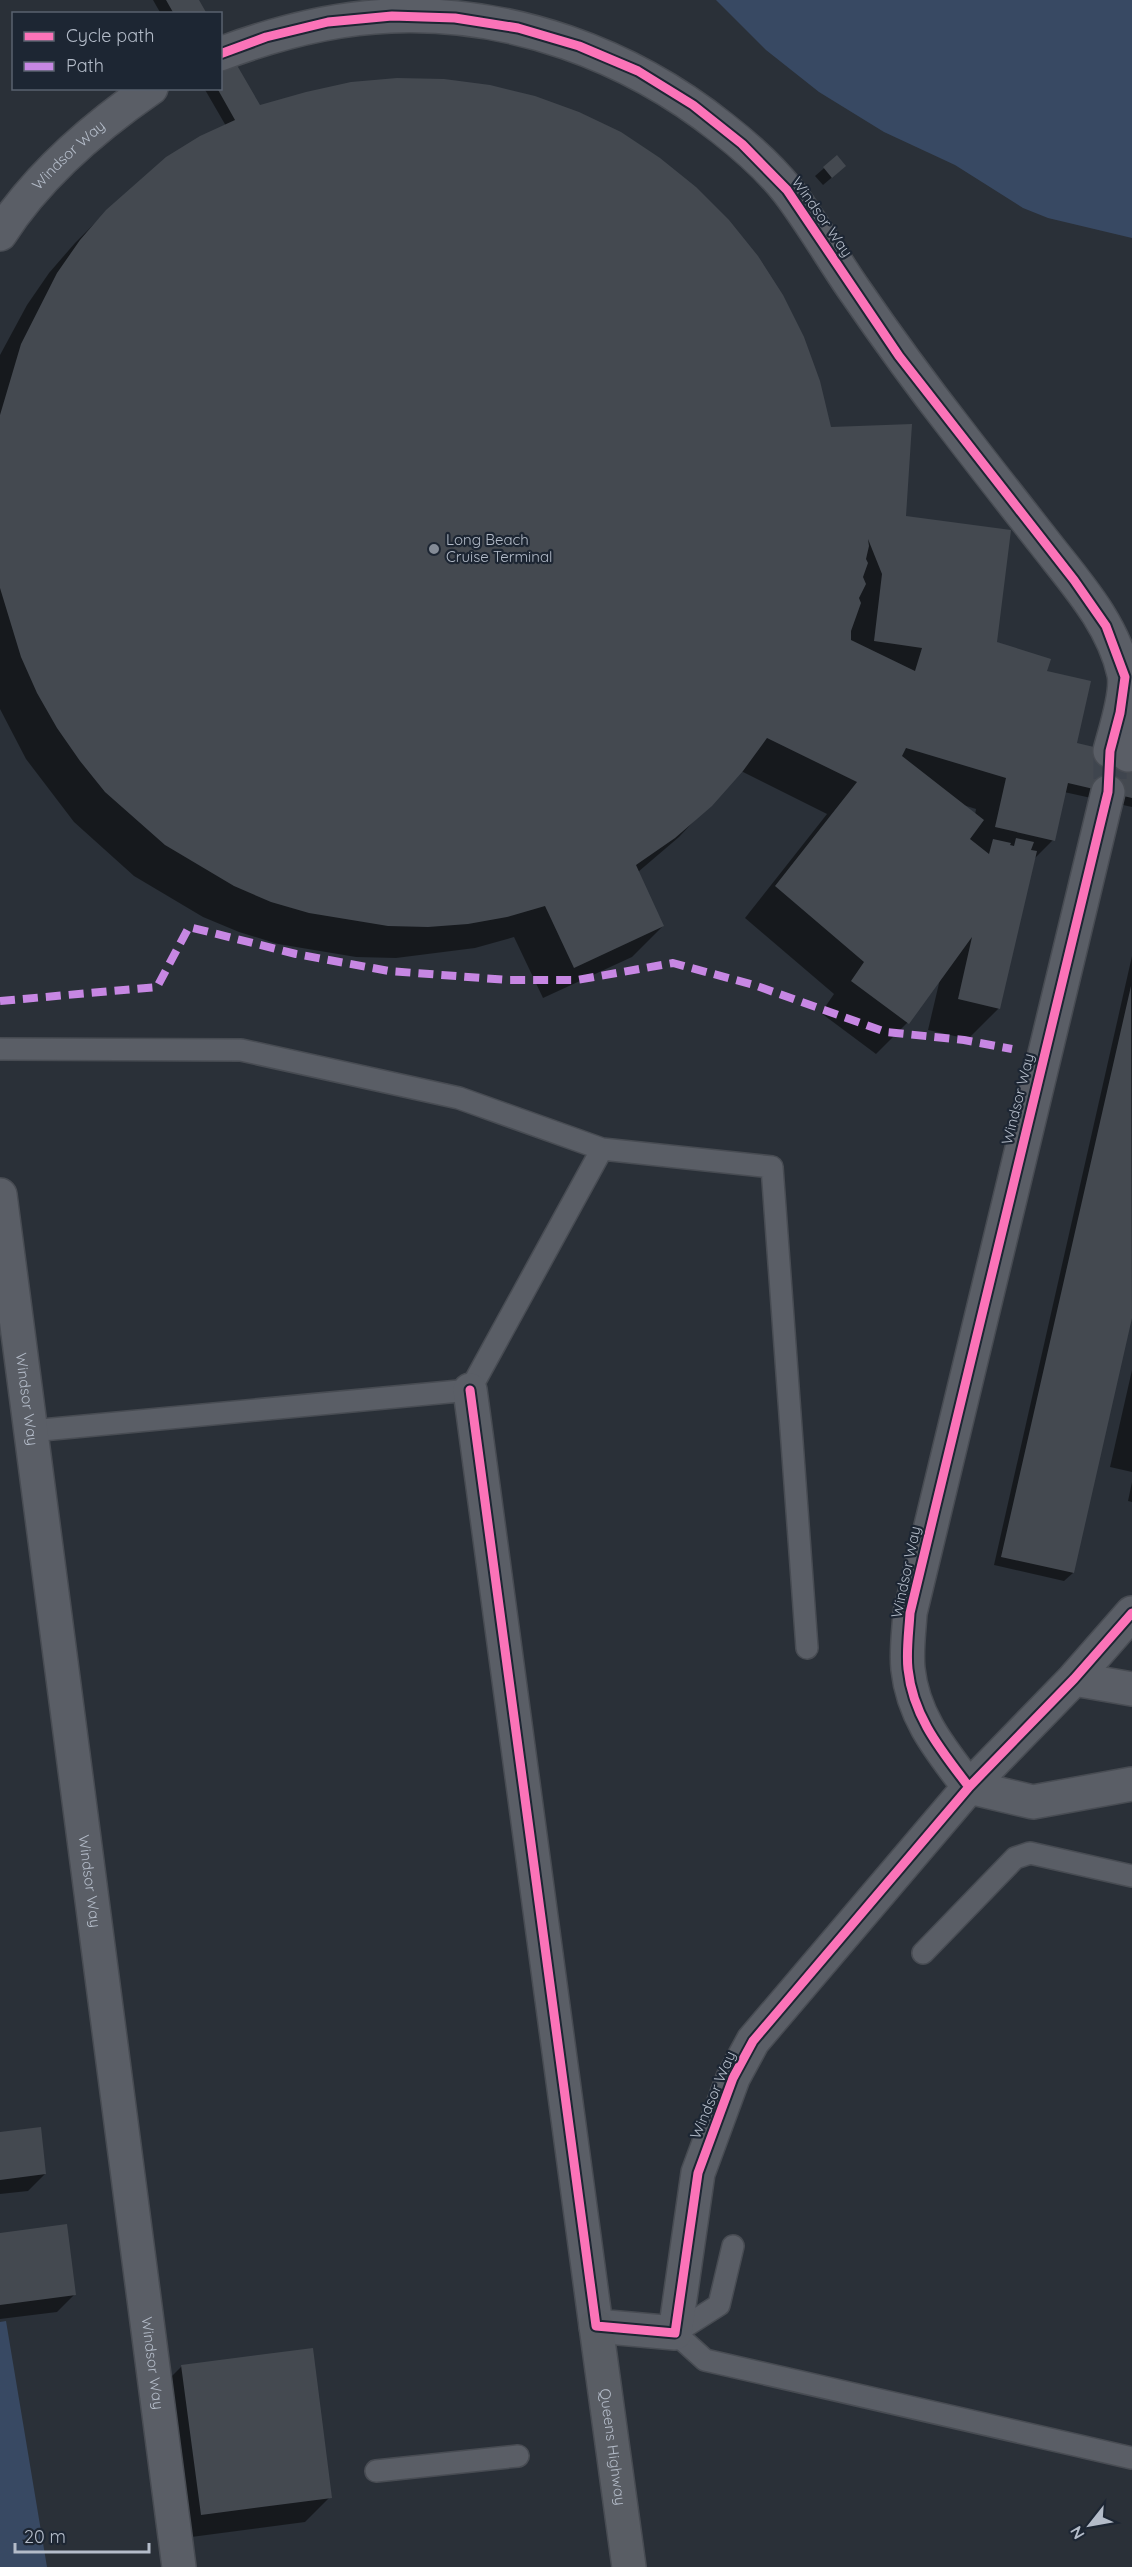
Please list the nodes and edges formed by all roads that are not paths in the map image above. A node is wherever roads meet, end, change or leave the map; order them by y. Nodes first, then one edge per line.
1 (222, 53) edge
2 (148, 90) edge
3 (0, 234) edge
4 (1123, 752) tunnel mouth
5 (1108, 792) tunnel mouth
6 (0, 1049) edge
7 (602, 1149) junction
8 (0, 1196) edge
9 (470, 1390) junction
10 (31, 1431) junction
11 (1132, 1613) edge
12 (807, 1648) dead end
13 (1074, 1679) junction
14 (1132, 1689) edge
15 (1132, 1784) edge
16 (969, 1788) junction
17 (1132, 1876) edge
18 (923, 1953) dead end
19 (734, 2246) dead end
20 (596, 2326) junction
21 (675, 2333) junction
22 (518, 2456) dead end
23 (1132, 2458) edge
24 (376, 2471) dead end
25 (179, 2567) edge
26 (629, 2567) edge

1 - 4 street, Windsor Way
2 - 3 street, Windsor Way
5 - 16 street, Windsor Way
6 - 7 lane
7 - 9 lane
7 - 12 lane
8 - 10 street, Windsor Way
9 - 10 lane
9 - 20 street
10 - 25 street, Windsor Way
11 - 13 street
13 - 14 street
13 - 16 street
15 - 16 street
16 - 21 street, Windsor Way
17 - 18 lane
19 - 21 lane
20 - 21 street
20 - 26 main road, Queens Highway
21 - 23 lane
22 - 24 lane

